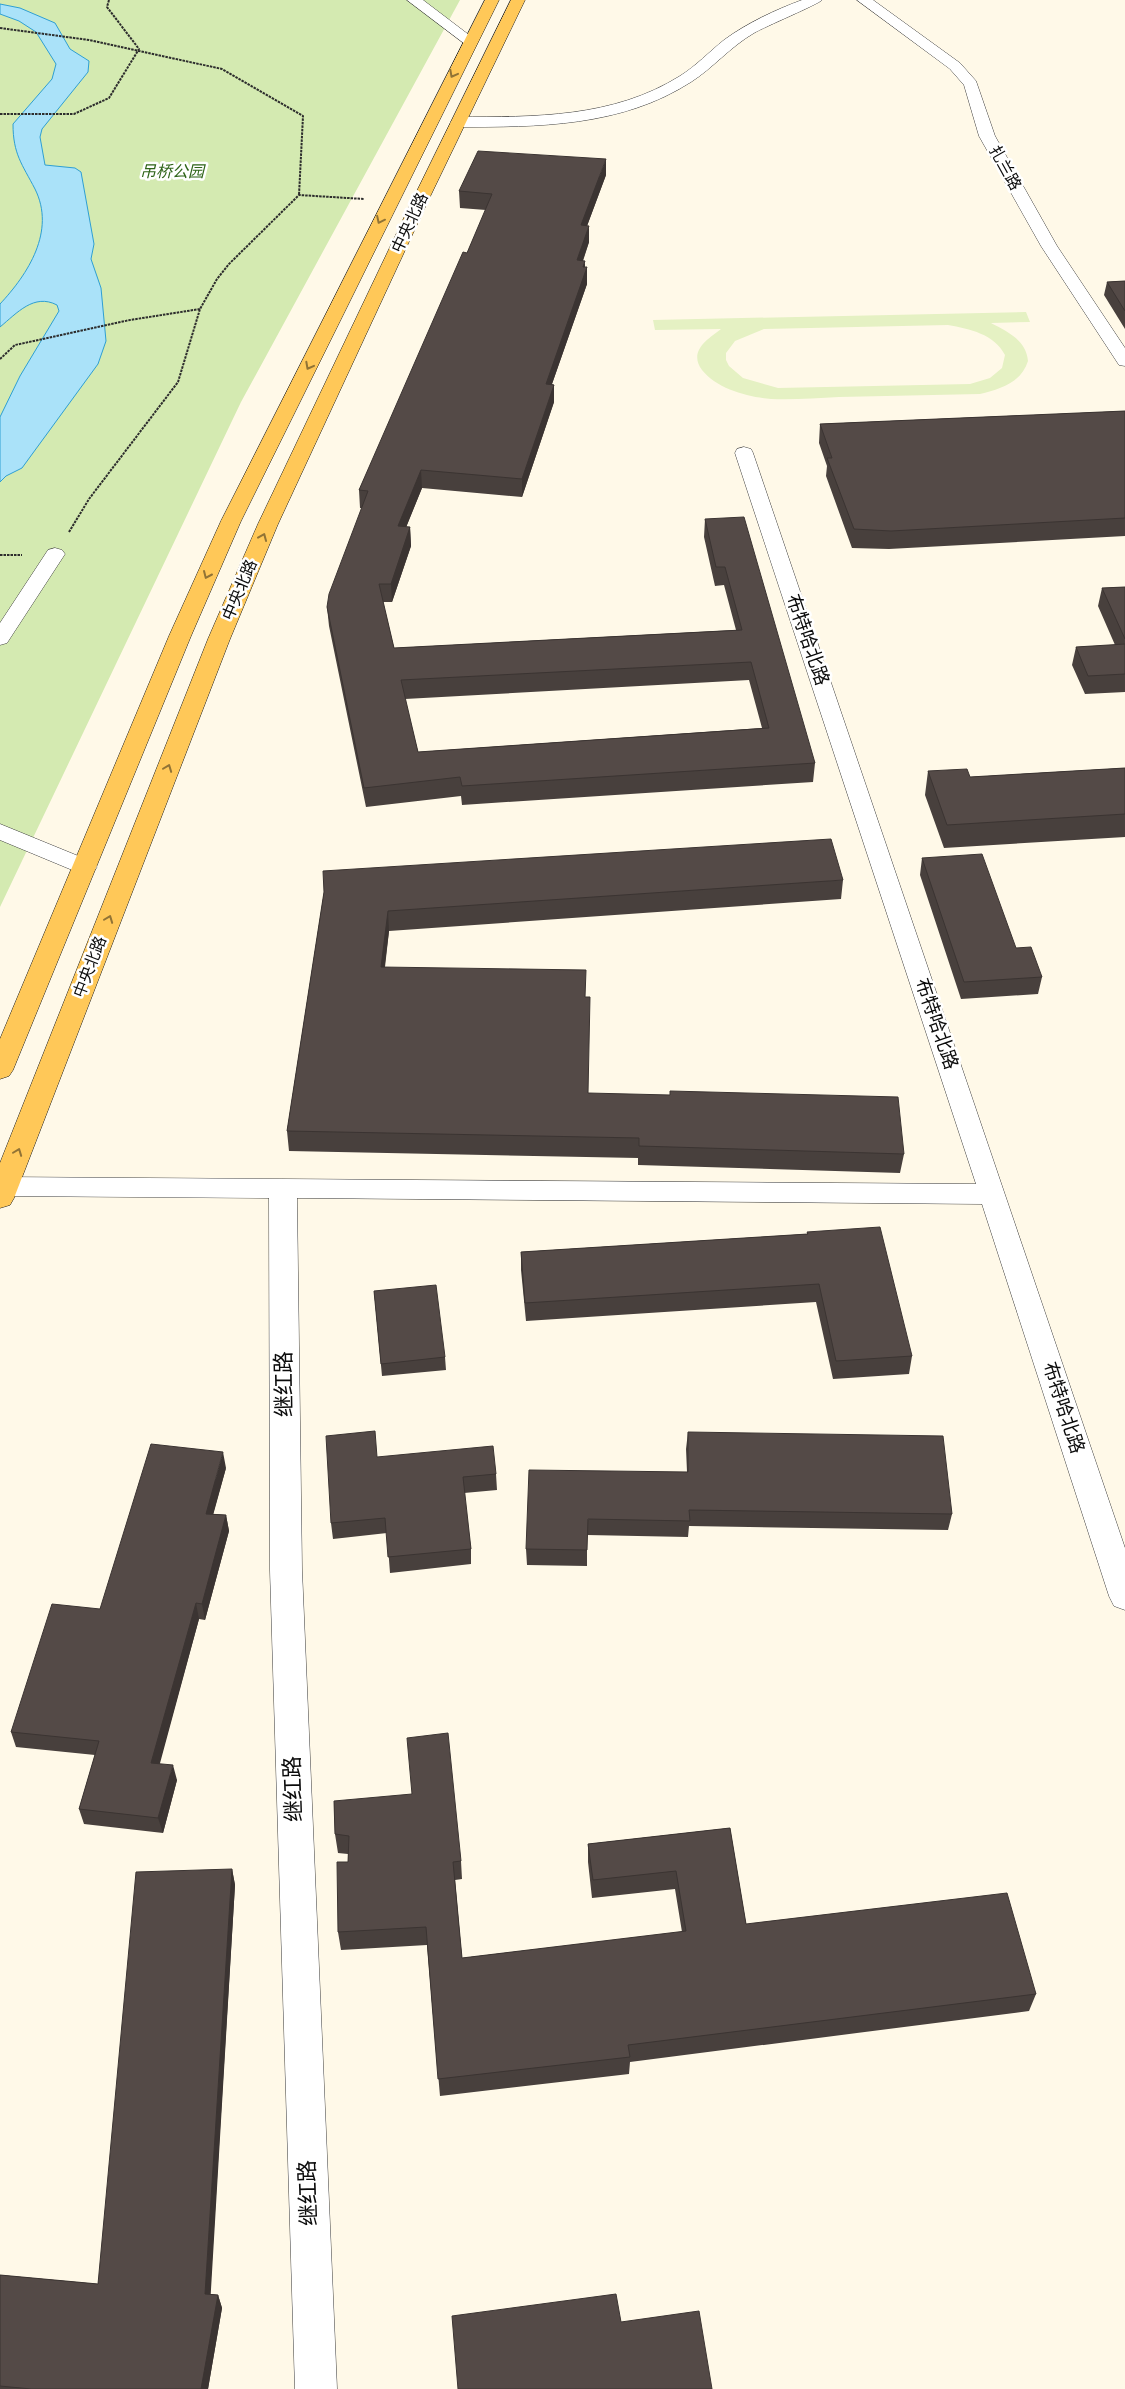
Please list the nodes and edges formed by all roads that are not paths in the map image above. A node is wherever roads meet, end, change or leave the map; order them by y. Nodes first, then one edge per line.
1 (414, 0) edge
2 (492, 0) edge
3 (518, 0) edge
4 (815, 0) edge
5 (864, 0) edge
6 (470, 41) junction
7 (458, 122) junction
8 (1125, 361) edge
9 (744, 453) dead end
10 (55, 554) road end
11 (0, 640) edge
12 (0, 831) edge
13 (85, 867) junction
14 (0, 1070) edge
15 (283, 1188) junction
16 (2, 1192) edge
17 (993, 1194) junction
18 (1125, 1596) edge
19 (316, 2389) edge

1 - 6 street
2 - 6 main road, 中央北路
3 - 7 main road, 中央北路
4 - 7 street
5 - 8 street, 扎兰路
6 -> 13 main road, 中央北路
16 -> 7 main road, 中央北路
9 - 17 street, 布特哈北路
10 - 11 street
12 - 13 street
13 - 14 main road, 中央北路
15 - 16 street
15 - 17 street
15 - 19 street, 继红路
17 - 18 street, 布特哈北路

